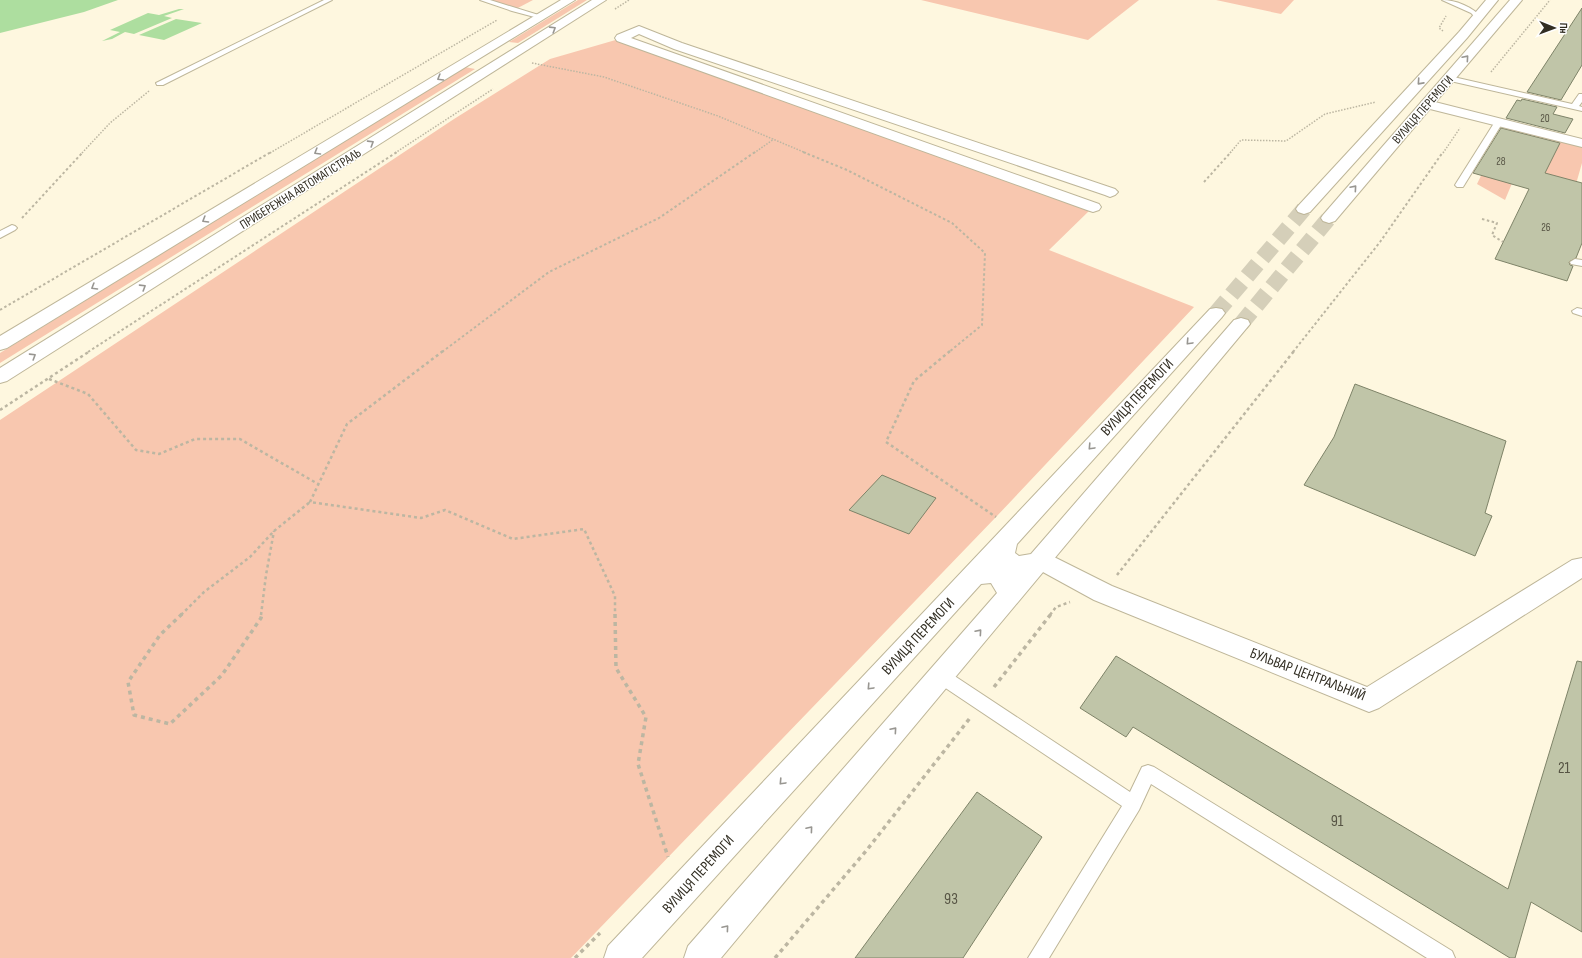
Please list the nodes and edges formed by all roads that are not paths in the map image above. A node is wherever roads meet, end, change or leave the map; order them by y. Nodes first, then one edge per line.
1 (329, 0) edge
2 (483, 0) edge
3 (569, 0) edge
4 (600, 0) edge
5 (1445, 0) edge
6 (1492, 0) edge
7 (1516, 0) edge
8 (542, 17) junction
9 (1479, 18) junction
10 (530, 43) junction
11 (496, 44) junction
12 (462, 64) junction
13 (480, 74) junction
14 (1449, 78) junction
15 (160, 83) road end
16 (1582, 96) edge
17 (1427, 104) junction
18 (1578, 108) edge
19 (1499, 122) junction
20 (1582, 144) edge
21 (1460, 185) dead end
22 (1110, 192) dead end
23 (1093, 207) dead end
24 (1304, 209) tunnel mouth
25 (1329, 218) tunnel mouth
26 (12, 228) road end
27 (0, 235) edge
28 (1216, 313) tunnel mouth
29 (1241, 324) tunnel mouth
30 (0, 344) edge
31 (0, 377) edge
32 (1001, 528) junction
33 (1040, 560) junction
34 (1582, 568) edge
35 (974, 575) junction
36 (1010, 595) junction
37 (941, 676) junction
38 (1133, 804) junction
39 (620, 958) edge
40 (700, 958) edge
41 (1038, 958) edge
42 (1445, 958) edge

1 - 15 lane
2 - 8 lane
3 - 8 main road, ПРИБЕРЕЖНА АВТОМАГІСТРАЛЬ
10 -> 4 main road, ПРИБЕРЕЖНА АВТОМАГІСТРАЛЬ
5 - 9 lane
6 - 9 main road, ВУЛИЦЯ ПЕРЕМОГИ
14 -> 7 main road, ВУЛИЦЯ ПЕРЕМОГИ
8 - 11 main road, ПРИБЕРЕЖНА АВТОМАГІСТРАЛЬ
9 -> 24 main road, ВУЛИЦЯ ПЕРЕМОГИ
10 - 11 main road
10 - 13 main road, ПРИБЕРЕЖНА АВТОМАГІСТРАЛЬ
11 - 12 main road, ПРИБЕРЕЖНА АВТОМАГІСТРАЛЬ
12 - 13 main road
12 -> 30 main road, ПРИБЕРЕЖНА АВТОМАГІСТРАЛЬ
31 -> 13 main road, ПРИБЕРЕЖНА АВТОМАГІСТРАЛЬ
14 - 17 main road, ВУЛИЦЯ ПЕРЕМОГИ
14 - 18 lane
16 - 18 lane
17 - 19 main road
25 -> 17 main road, ВУЛИЦЯ ПЕРЕМОГИ
19 - 20 main road
19 - 21 lane
22 - 23 main road
26 - 27 lane
28 -> 32 main road, ВУЛИЦЯ ПЕРЕМОГИ
29 - 33 main road, ВУЛИЦЯ ПЕРЕМОГИ
32 - 33 main road
32 - 35 main road, ВУЛИЦЯ ПЕРЕМОГИ
33 - 34 main road, БУЛЬВАР ЦЕНТРАЛЬНИЙ
33 - 36 main road, ВУЛИЦЯ ПЕРЕМОГИ
35 - 36 main road
35 -> 39 main road, ВУЛИЦЯ ПЕРЕМОГИ
37 -> 36 main road, ВУЛИЦЯ ПЕРЕМОГИ
37 - 38 lane
40 -> 37 main road, ВУЛИЦЯ ПЕРЕМОГИ
38 - 41 lane
38 - 42 lane

